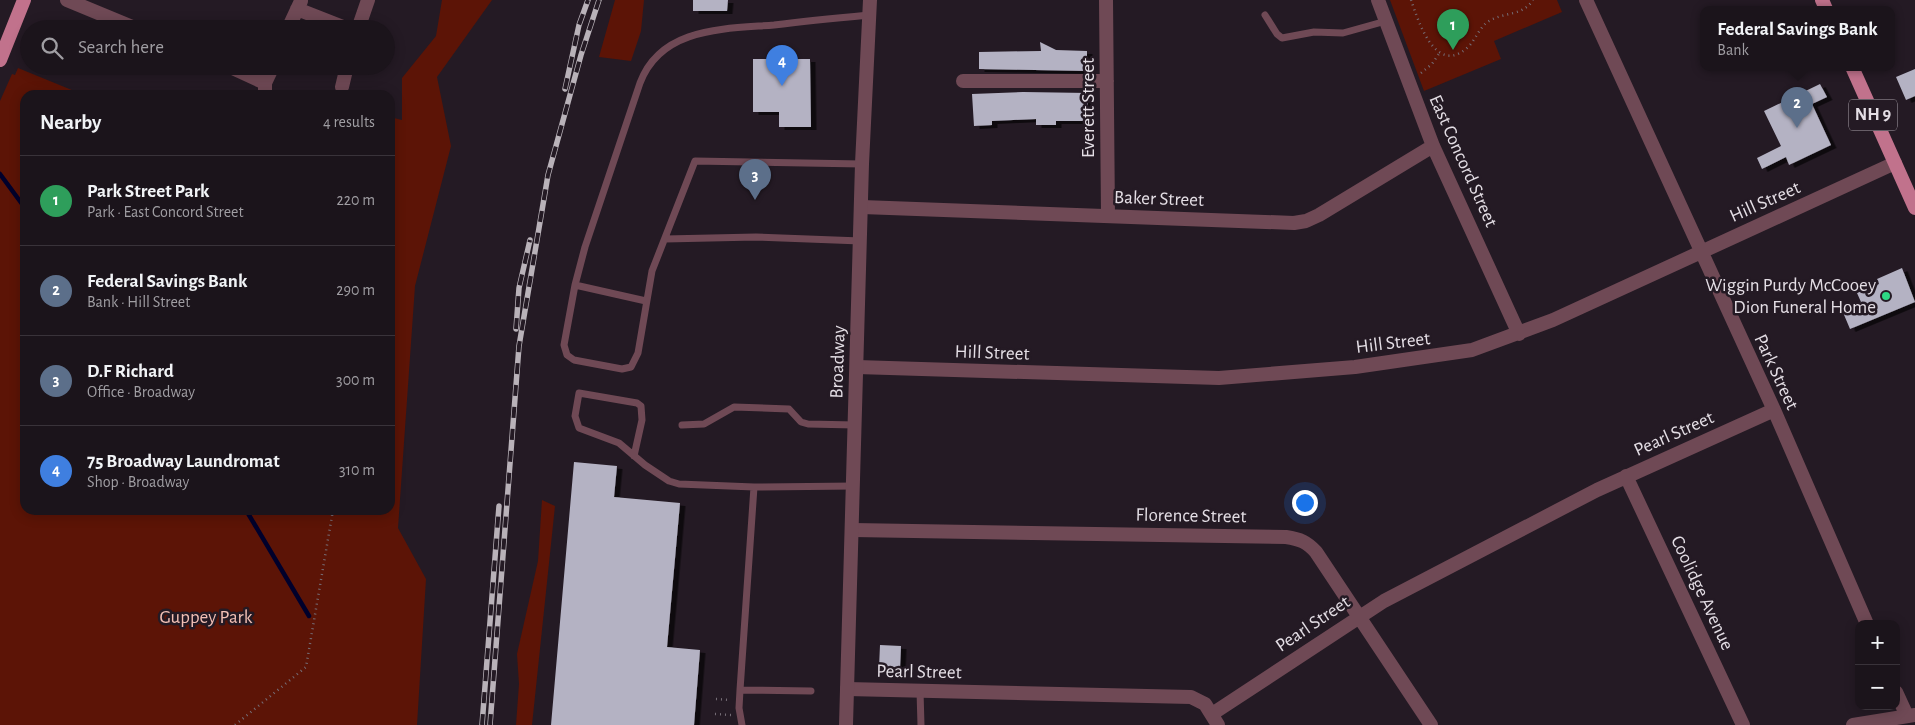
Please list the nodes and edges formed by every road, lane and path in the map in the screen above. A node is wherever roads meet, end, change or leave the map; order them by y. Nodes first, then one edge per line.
1 (24, 0) edge
2 (67, 0) edge
3 (368, 0) edge
4 (870, 0) edge
5 (1106, 0) edge
6 (1378, 0) edge
7 (1411, 0) edge
8 (1533, 0) edge
9 (1586, 0) edge
10 (299, 4) edge
11 (1265, 15) dead end
12 (869, 16) junction
13 (115, 20) edge
14 (292, 20) edge
15 (330, 20) edge
16 (361, 20) edge
17 (1386, 21) junction
18 (1440, 52) junction
19 (0, 60) edge
20 (1854, 71) edge
21 (1421, 73) dead end
22 (242, 75) edge
23 (270, 75) edge
24 (345, 75) edge
25 (963, 81) dead end
26 (1107, 81) junction
27 (342, 87) dead end
28 (265, 89) edge
29 (1433, 146) junction
30 (1895, 163) junction
31 (862, 164) junction
32 (862, 207) junction
33 (1915, 208) edge
34 (1108, 216) junction
35 (665, 239) junction
36 (861, 240) junction
37 (1702, 251) junction
38 (575, 285) junction
39 (646, 301) junction
40 (1520, 334) junction
41 (857, 367) junction
42 (1774, 410) junction
43 (682, 425) dead end
44 (855, 425) junction
45 (634, 456) junction
46 (1626, 476) junction
47 (854, 486) junction
48 (754, 487) junction
49 (332, 515) edge
50 (853, 530) junction
51 (1359, 615) junction
52 (1865, 620) edge
53 (848, 689) junction
54 (740, 690) junction
55 (811, 691) dead end
56 (920, 691) junction
57 (1900, 698) edge
58 (715, 714) dead end
59 (1911, 715) edge
60 (740, 716) junction
61 (1215, 720) edge
62 (236, 725) edge
63 (742, 725) edge
64 (846, 725) edge
65 (921, 725) edge
66 (1432, 725) edge
67 (1743, 725) edge
68 (1853, 725) edge

1 - 19 main road
2 - 13 street
3 - 16 street
4 - 12 street, Broadway
5 - 26 street, Everett Street
6 - 17 street, East Concord Street
7 - 18 path
8 - 18 path
9 - 37 street, Park Street
10 - 14 street
10 - 15 street
11 - 17 lane
12 - 31 street, Broadway
12 - 38 lane
17 - 29 street, East Concord Street
18 - 21 path
20 - 30 main road, NH 9
22 - 28 street
23 - 28 street
24 - 27 street
25 - 26 street
26 - 34 street, Everett Street
29 - 34 street, Baker Street
29 - 40 street, East Concord Street
30 - 33 main road, NH 9
30 - 37 street, Hill Street
31 - 32 street, Broadway
31 - 35 lane
32 - 34 street, Baker Street
32 - 36 street, Broadway
35 - 36 lane
35 - 39 lane
36 - 41 street, Broadway
37 - 40 street, Hill Street
37 - 42 street, Park Street
38 - 39 lane
38 - 39 lane
40 - 41 street, Hill Street
41 - 44 street, Broadway
42 - 46 street, Pearl Street
42 - 52 street, Park Street
43 - 44 lane
44 - 47 street, Broadway
45 - 45 lane
45 - 48 lane
46 - 51 street, Pearl Street
46 - 67 street, Coolidge Avenue
47 - 48 lane
47 - 50 street, Broadway
48 - 54 lane
49 - 62 path
50 - 51 street, Florence Street
50 - 53 street, Broadway
51 - 61 street, Pearl Street
51 - 66 street, Florence Street
53 - 56 street, Pearl Street
53 - 64 street, Broadway
54 - 55 lane
54 - 60 lane
56 - 61 street, Pearl Street
56 - 65 lane
57 - 59 street
58 - 60 path
59 - 68 street
60 - 63 lane

